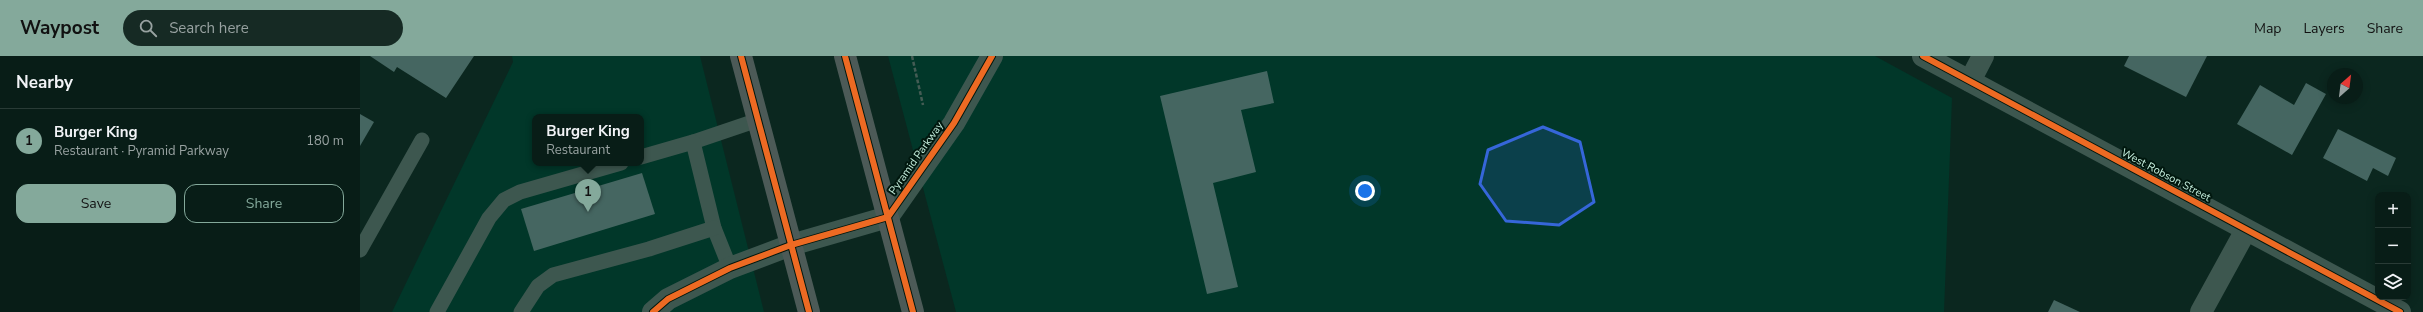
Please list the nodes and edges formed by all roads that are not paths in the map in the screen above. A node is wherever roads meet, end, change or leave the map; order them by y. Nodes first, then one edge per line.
1 (741, 56) edge
2 (845, 56) edge
3 (992, 56) edge
4 (1922, 56) edge
5 (1983, 56) edge
6 (1970, 81) junction
7 (758, 120) junction
8 (422, 140) dead end
9 (693, 142) junction
10 (644, 156) edge
11 (611, 166) edge
12 (888, 217) junction
13 (714, 228) junction
14 (2246, 230) junction
15 (791, 245) junction
16 (360, 250) edge
17 (730, 268) junction
18 (437, 312) edge
19 (521, 312) edge
20 (653, 312) edge
21 (809, 312) edge
22 (913, 312) edge
23 (2201, 312) edge
24 (2400, 312) edge

1 - 7 main road
2 - 12 main road
3 - 12 street, Pyramid Parkway
4 - 6 street, West Robson Street
5 - 6 street
6 - 14 street, West Robson Street
7 - 9 lane
7 - 15 main road
8 - 16 lane
9 - 10 lane
9 - 13 lane
11 - 18 lane
12 - 15 street
12 - 22 main road
13 - 17 lane
13 - 19 lane
14 - 23 street
14 - 24 street, West Robson Street
15 - 17 street
15 - 21 main road
17 - 20 street

